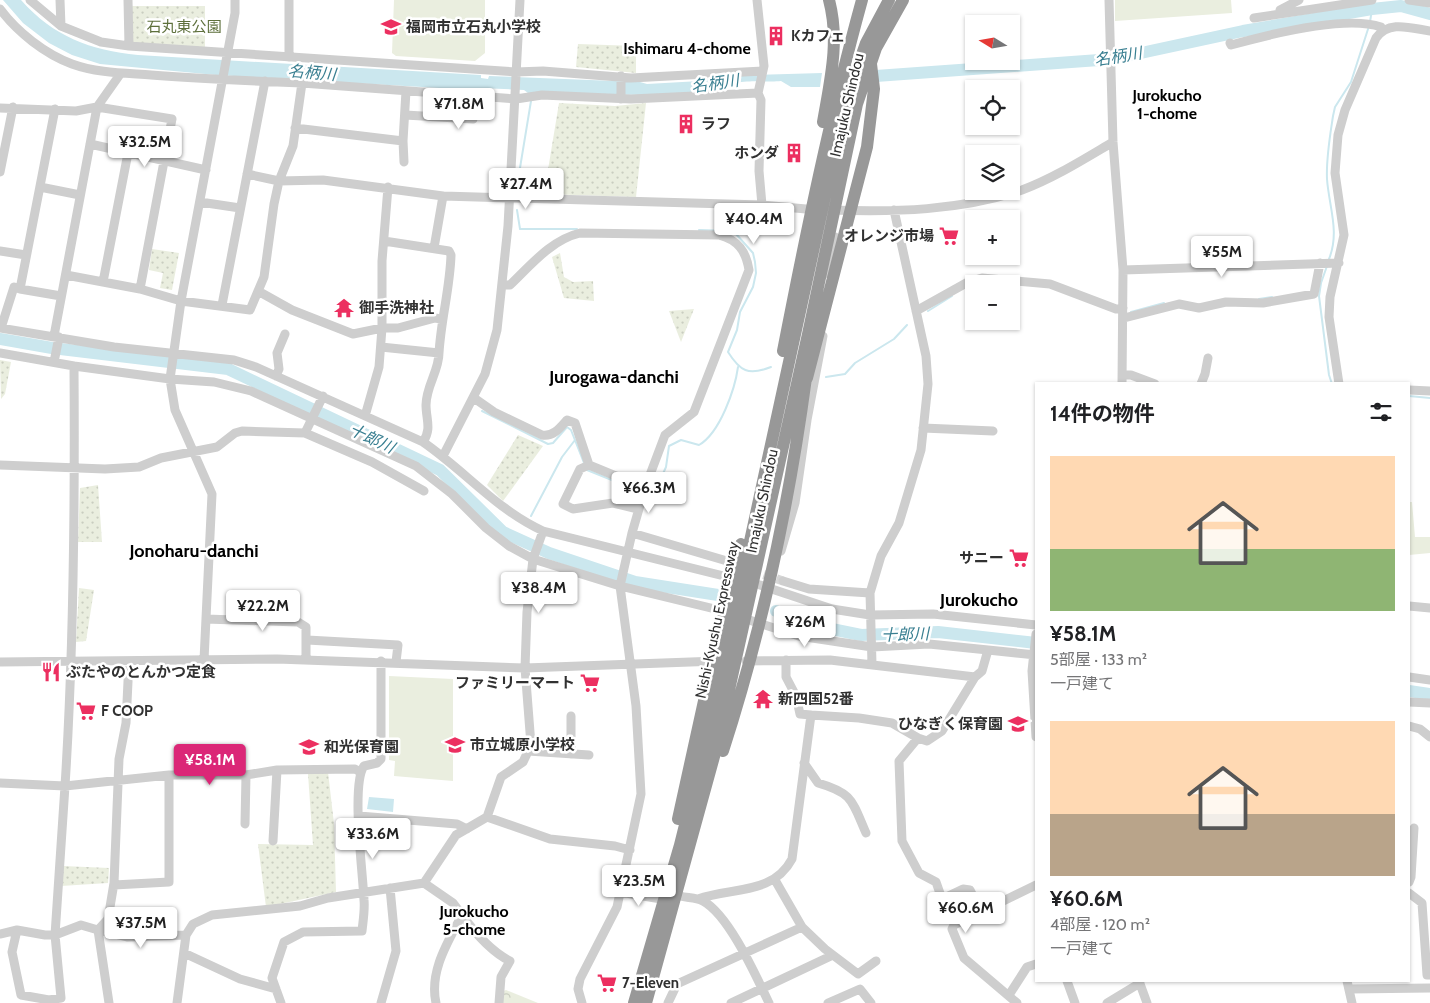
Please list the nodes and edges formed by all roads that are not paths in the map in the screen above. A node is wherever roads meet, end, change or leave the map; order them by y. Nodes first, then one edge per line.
1 (30, 0) edge
2 (60, 0) edge
3 (128, 0) edge
4 (235, 0) edge
5 (289, 0) edge
6 (520, 0) edge
7 (757, 0) edge
8 (830, 0) edge
9 (853, 0) edge
10 (862, 0) edge
11 (888, 0) edge
12 (903, 0) edge
13 (1109, 0) edge
14 (1299, 0) edge
15 (1372, 0) edge
16 (1409, 0) edge
17 (1430, 3) edge
18 (0, 9) edge
19 (1268, 15) junction
20 (1254, 18) dead end
21 (61, 26) junction
22 (1382, 30) junction
23 (1430, 31) edge
24 (1230, 43) dead end
25 (129, 46) junction
26 (227, 54) junction
27 (289, 57) junction
28 (763, 71) junction
29 (516, 72) junction
30 (121, 73) junction
31 (621, 76) junction
32 (222, 81) junction
33 (265, 81) junction
34 (302, 83) junction
35 (406, 92) junction
36 (758, 93) junction
37 (477, 96) junction
38 (516, 99) junction
39 (621, 99) junction
40 (13, 107) junction
41 (97, 107) junction
42 (0, 108) edge
43 (55, 109) junction
44 (405, 115) junction
45 (295, 128) junction
46 (403, 141) junction
47 (1114, 142) junction
48 (90, 144) junction
49 (128, 153) junction
50 (164, 159) junction
51 (404, 162) dead end
52 (206, 170) junction
53 (0, 172) edge
54 (247, 174) junction
55 (280, 181) junction
56 (40, 187) junction
57 (388, 187) junction
58 (80, 195) junction
59 (443, 196) junction
60 (510, 198) junction
61 (200, 202) junction
62 (762, 205) junction
63 (240, 208) junction
64 (811, 209) junction
65 (839, 210) junction
66 (894, 210) junction
67 (836, 229) junction
68 (821, 240) junction
69 (384, 241) junction
70 (434, 248) junction
71 (0, 251) edge
72 (26, 255) junction
73 (1329, 263) junction
74 (1123, 270) junction
75 (66, 275) junction
76 (103, 282) junction
77 (502, 285) junction
78 (20, 289) junction
79 (140, 289) junction
80 (258, 291) junction
81 (61, 296) junction
82 (181, 301) junction
83 (222, 305) junction
84 (816, 306) junction
85 (1123, 308) junction
86 (916, 311) junction
87 (1124, 318) junction
88 (441, 319) junction
89 (0, 328) edge
90 (382, 328) junction
91 (796, 333) junction
92 (285, 334) dead end
93 (57, 336) junction
94 (381, 347) junction
95 (0, 353) edge
96 (173, 353) junction
97 (440, 353) junction
98 (1208, 358) dead end
99 (54, 362) junction
100 (74, 366) junction
101 (276, 376) junction
102 (170, 379) junction
103 (1123, 379) edge
104 (1150, 382) edge
105 (1202, 382) edge
106 (1340, 382) edge
107 (1410, 390) edge
108 (1430, 391) edge
109 (323, 396) junction
110 (474, 398) junction
111 (365, 416) junction
112 (312, 419) junction
113 (923, 428) junction
114 (993, 431) dead end
115 (306, 432) junction
116 (424, 442) junction
117 (194, 451) junction
118 (443, 456) junction
119 (0, 465) edge
120 (589, 465) junction
121 (75, 468) junction
122 (644, 488) junction
123 (424, 491) dead end
124 (771, 506) junction
125 (638, 510) junction
126 (543, 531) junction
127 (632, 533) junction
128 (628, 552) junction
129 (533, 559) junction
130 (727, 561) dead end
131 (732, 582) junction
132 (784, 582) tunnel mouth
133 (620, 585) junction
134 (759, 588) junction
135 (870, 593) junction
136 (1410, 606) edge
137 (1430, 608) edge
138 (206, 619) junction
139 (870, 619) junction
140 (1035, 625) edge
141 (306, 640) junction
142 (872, 647) junction
143 (988, 650) junction
144 (1035, 658) edge
145 (306, 659) junction
146 (204, 660) junction
147 (786, 660) junction
148 (73, 661) junction
149 (129, 661) junction
150 (381, 661) junction
151 (0, 662) edge
152 (396, 662) junction
153 (631, 663) junction
154 (872, 664) junction
155 (525, 668) junction
156 (975, 677) junction
157 (1410, 677) edge
158 (1430, 680) edge
159 (1410, 702) edge
160 (1430, 703) edge
161 (811, 715) junction
162 (570, 716) dead end
163 (1035, 726) edge
164 (1410, 726) edge
165 (1430, 737) edge
166 (918, 738) junction
167 (528, 751) junction
168 (571, 754) junction
169 (589, 755) dead end
170 (804, 763) junction
171 (277, 770) junction
172 (360, 772) junction
173 (169, 775) junction
174 (246, 775) junction
175 (119, 780) junction
176 (0, 783) edge
177 (65, 786) junction
178 (359, 816) junction
179 (487, 817) junction
180 (245, 824) dead end
181 (1414, 828) dead end
182 (467, 829) junction
183 (866, 833) dead end
184 (273, 841) dead end
185 (1411, 846) edge
186 (630, 850) junction
187 (775, 880) junction
188 (1410, 880) edge
189 (424, 883) junction
190 (114, 885) junction
191 (1035, 885) edge
192 (390, 888) junction
193 (620, 892) junction
194 (364, 893) junction
195 (1410, 894) edge
196 (679, 895) junction
197 (698, 899) junction
198 (661, 900) junction
199 (1426, 909) edge
200 (981, 912) junction
201 (462, 915) junction
202 (802, 927) junction
203 (17, 930) junction
204 (98, 930) junction
205 (0, 934) edge
206 (55, 935) junction
207 (186, 935) junction
208 (744, 952) junction
209 (184, 953) junction
210 (834, 955) junction
211 (876, 962) dead end
212 (1035, 964) edge
213 (1430, 975) edge
214 (1067, 982) edge
215 (1140, 982) edge
216 (1348, 985) edge
217 (1430, 988) edge
218 (276, 989) junction
219 (762, 989) junction
220 (1009, 995) junction
221 (49, 1002) edge
222 (109, 1003) edge
223 (177, 1003) edge
224 (281, 1003) edge
225 (381, 1003) edge
226 (436, 1003) edge
227 (499, 1003) edge
228 (582, 1003) edge
229 (632, 1003) edge
230 (647, 1003) edge
231 (668, 1003) edge
232 (731, 1003) edge
233 (769, 1003) edge
234 (828, 1003) edge
235 (871, 1003) edge
236 (1017, 1003) edge
237 (1075, 1003) edge
238 (1107, 1003) edge
239 (1147, 1003) edge
240 (1352, 1003) edge

1 - 21 street
2 - 21 street
3 - 25 street
4 - 26 street
5 - 27 street
6 - 29 street
7 - 28 street
8 - 91 highway
9 - 124 highway
10 - 64 highway, Imajuku Shindou
11 - 65 highway, Imajuku Shindou
11 - 68 highway
12 - 68 highway
13 - 47 street
14 - 19 street
15 - 19 street
16 - 17 street
18 - 30 street
19 - 20 street
21 - 25 street
22 - 23 street
22 - 24 street
22 - 73 street
25 - 26 street
26 - 27 street
26 - 32 street
27 - 29 street
28 - 31 street
28 - 36 street
29 - 31 street
29 - 38 street
30 - 32 street
30 - 41 street
31 - 39 street
32 - 33 street
32 - 52 street
33 - 34 street
33 - 54 street
34 - 35 street
34 - 45 street
35 - 37 street
35 - 44 street
36 - 39 street
36 - 62 street
37 - 38 street
37 - 44 street
38 - 39 street
38 - 60 street
40 - 42 street
40 - 43 street
40 - 53 street
41 - 43 street
41 - 48 street
41 - 50 street
43 - 56 street
44 - 46 street
45 - 46 street
45 - 55 street
46 - 51 street
47 - 66 street
47 - 74 street
48 - 49 street
48 - 58 street
49 - 50 street
49 - 76 street
50 - 52 street
50 - 79 street
52 - 61 street
54 - 55 street
54 - 63 street
55 - 57 street
55 - 80 street
56 - 58 street
56 - 72 street
57 - 59 street
57 - 69 street
58 - 75 street
59 - 60 street
59 - 70 street
60 - 62 street
60 - 77 street
61 - 63 street
61 - 82 street
62 - 64 street
63 - 83 street
64 - 65 street
64 - 131 highway, Imajuku Shindou
65 - 66 street
65 - 67 highway, Imajuku Shindou
66 - 86 street
67 - 84 highway, Imajuku Shindou
67 - 134 street
68 - 91 highway, Nishi-Kyushu Expressway
68 - 124 highway, Nishi-Kyushu Expressway
69 - 70 street
69 - 90 street
70 - 88 street
71 - 72 street
72 - 78 street
73 - 74 street
73 - 87 street
73 - 106 street
74 - 85 street
75 - 76 street
75 - 81 street
76 - 79 street
77 - 110 street
77 - 122 street
78 - 81 street
78 - 89 street
79 - 82 street
80 - 83 street
80 - 90 street
81 - 93 street
82 - 83 street
82 - 96 street
84 - 134 highway, Imajuku Shindou
84 - 196 highway
85 - 86 street
85 - 87 street
86 - 113 street
87 - 103 street
88 - 90 street
88 - 97 street
89 - 93 street
90 - 94 street
91 - 229 highway, Nishi-Kyushu Expressway
92 - 101 street
93 - 96 street
93 - 99 street
94 - 97 street
94 - 111 street
95 - 99 street
96 - 101 street
96 - 102 street
97 - 116 street
98 - 105 street
99 - 100 street
100 - 102 street
100 - 121 street
101 - 109 street
102 - 112 street
102 - 117 street
103 - 104 street
107 - 108 street
109 - 111 street
109 - 112 street
110 - 118 street
110 - 120 street
111 - 116 street
112 - 115 street
112 - 129 street
113 - 114 street
113 - 135 street
115 - 117 street
115 - 123 street
116 - 118 street
117 - 121 street
117 - 138 street
118 - 126 street
119 - 121 street
120 - 122 street
120 - 125 street
121 - 148 street
122 - 125 street
124 - 196 highway, Nishi-Kyushu Expressway
125 - 127 street
126 - 128 street
126 - 129 street
127 - 128 street
127 - 130 street
128 - 131 street
128 - 133 street
129 - 133 street
129 - 155 street
131 - 134 street
131 - 198 highway, Imajuku Shindou
132 - 135 street
133 - 142 street
133 - 153 street
134 - 139 street
134 - 196 highway, Imajuku Shindou
135 - 139 street
136 - 137 street
138 - 141 street
138 - 146 street
139 - 140 street
139 - 142 street
141 - 145 street
141 - 152 street
142 - 143 street
142 - 154 street
143 - 144 street
143 - 156 street
144 - 163 street
145 - 146 street
145 - 150 street
146 - 149 street
147 - 153 street
147 - 154 street
147 - 161 street
148 - 149 street
148 - 151 street
148 - 177 street
149 - 175 street
150 - 152 street
150 - 172 street
152 - 155 street
153 - 155 street
153 - 186 street
154 - 156 street
155 - 167 street
156 - 166 street
157 - 158 street
159 - 160 street
161 - 166 street
161 - 170 street
162 - 168 street
164 - 165 street
166 - 200 street
167 - 168 street
167 - 179 street
168 - 169 street
170 - 183 street
170 - 187 street
171 - 172 street
171 - 174 street
171 - 184 street
172 - 178 street
173 - 174 street
173 - 175 street
173 - 190 street
174 - 180 street
175 - 177 street
175 - 190 street
176 - 177 street
177 - 206 street
178 - 182 street
178 - 194 street
179 - 182 street
179 - 186 street
181 - 185 street
182 - 189 street
185 - 188 street
186 - 193 street
187 - 197 street
187 - 202 street
189 - 192 street
189 - 201 street
190 - 204 street
191 - 200 street
192 - 194 street
192 - 225 street
193 - 198 street
193 - 228 street
194 - 207 street
194 - 218 street
195 - 199 street
196 - 197 street
196 - 230 highway, Nishi-Kyushu Expressway
197 - 208 street
198 - 229 highway, Imajuku Shindou
199 - 213 street
200 - 220 street
201 - 226 street
201 - 227 street
202 - 208 street
202 - 210 street
203 - 205 street
203 - 206 street
203 - 221 street
204 - 206 street
204 - 207 street
204 - 222 street
206 - 221 street
207 - 209 street
208 - 219 street
208 - 231 street
209 - 218 street
209 - 223 street
210 - 211 street
210 - 219 street
212 - 220 street
214 - 237 street
215 - 238 street
215 - 239 street
216 - 217 street
216 - 240 street
218 - 224 street
219 - 232 street
219 - 233 street
220 - 236 street
234 - 235 street

